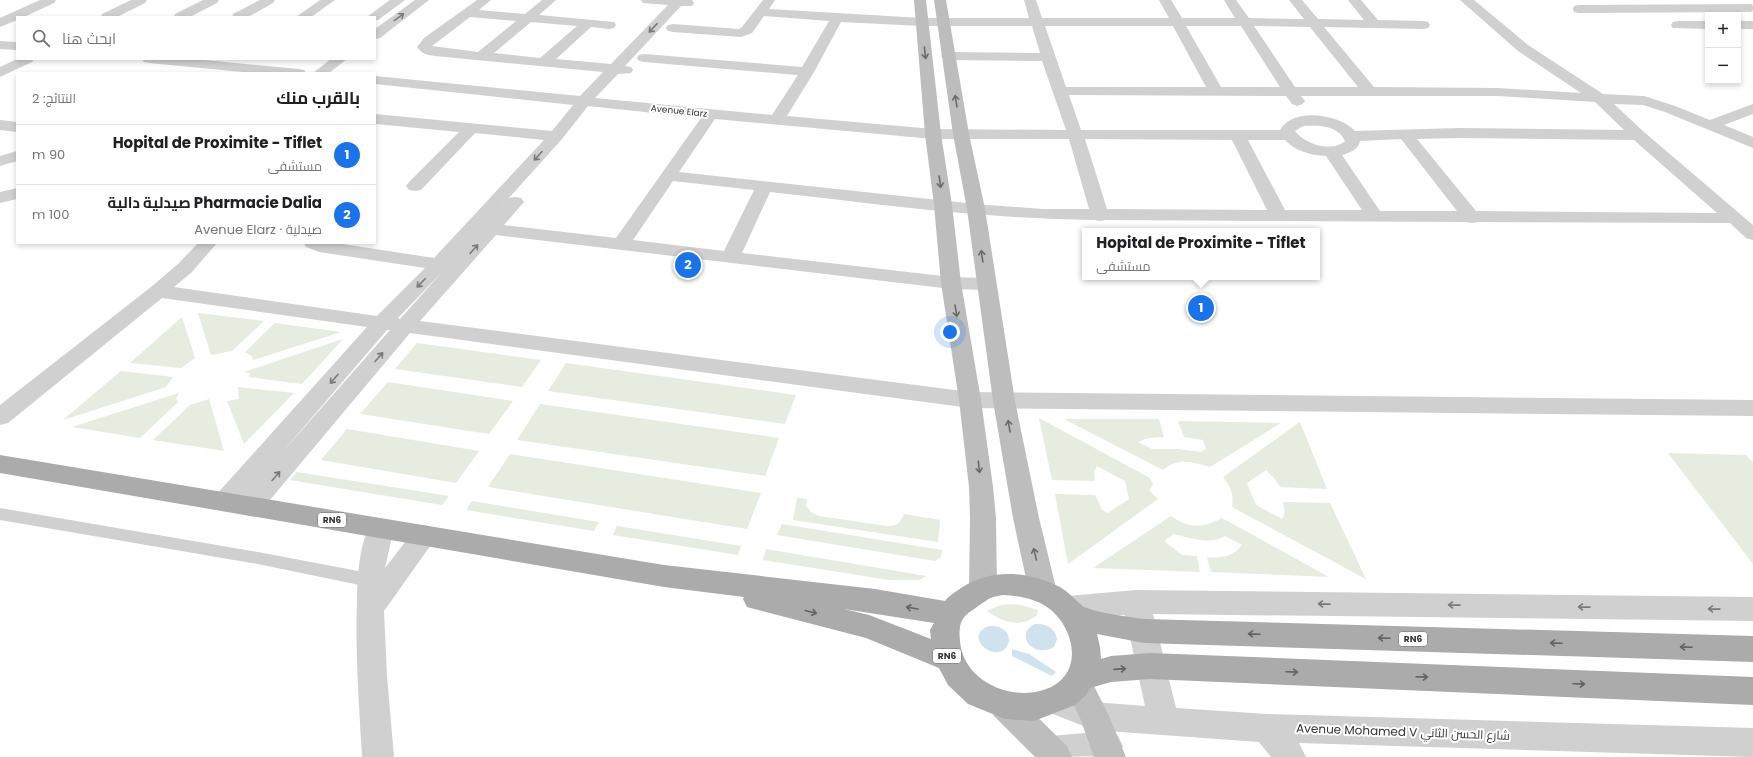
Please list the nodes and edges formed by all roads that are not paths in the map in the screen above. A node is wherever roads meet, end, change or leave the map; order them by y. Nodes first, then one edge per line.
1 (50, 0) edge
2 (126, 0) edge
3 (141, 0) edge
4 (213, 0) edge
5 (269, 0) edge
6 (329, 0) edge
7 (398, 0) edge
8 (423, 0) edge
9 (485, 0) edge
10 (550, 0) edge
11 (647, 0) edge
12 (769, 0) edge
13 (920, 0) edge
14 (940, 0) edge
15 (1030, 0) edge
16 (1165, 0) edge
17 (1230, 0) edge
18 (1295, 0) edge
19 (1354, 0) edge
20 (1466, 0) edge
21 (687, 1) edge
22 (1748, 6) edge
23 (7, 7) dead end
24 (29, 9) junction
25 (1579, 9) dead end
26 (468, 12) junction
27 (761, 12) junction
28 (94, 16) edge
29 (109, 16) edge
30 (182, 16) edge
31 (240, 16) edge
32 (304, 16) edge
33 (374, 16) edge
34 (530, 18) junction
35 (837, 18) junction
36 (1038, 21) junction
37 (922, 22) junction
38 (943, 22) junction
39 (1177, 22) junction
40 (1244, 22) junction
41 (0, 23) edge
42 (588, 23) junction
43 (1314, 23) junction
44 (1374, 24) junction
45 (609, 25) dead end
46 (1423, 25) dead end
47 (1678, 25) dead end
48 (1705, 25) edge
49 (1741, 25) edge
50 (1753, 25) edge
51 (673, 28) junction
52 (376, 34) edge
53 (0, 45) edge
54 (16, 46) edge
55 (16, 54) edge
56 (482, 56) junction
57 (948, 56) junction
58 (1048, 57) junction
59 (25, 60) edge
60 (162, 60) edge
61 (339, 60) edge
62 (0, 62) edge
63 (544, 62) junction
64 (630, 66) junction
65 (297, 70) edge
66 (0, 72) edge
67 (321, 72) edge
68 (807, 72) junction
69 (0, 79) edge
70 (376, 80) edge
71 (16, 81) edge
72 (1060, 91) junction
73 (1290, 91) junction
74 (1368, 91) junction
75 (1216, 92) junction
76 (1599, 98) junction
77 (585, 100) junction
78 (604, 103) junction
79 (1753, 109) edge
80 (711, 114) junction
81 (376, 119) edge
82 (778, 120) junction
83 (1311, 121) junction
84 (0, 125) edge
85 (1710, 125) junction
86 (16, 127) edge
87 (470, 128) junction
88 (934, 134) junction
89 (961, 134) junction
90 (1075, 134) junction
91 (1405, 134) junction
92 (1238, 135) junction
93 (1289, 135) junction
94 (1638, 135) junction
95 (556, 136) junction
96 (1352, 136) junction
97 (1753, 143) edge
98 (1331, 151) junction
99 (16, 156) edge
100 (0, 161) edge
101 (669, 176) junction
102 (415, 186) dead end
103 (764, 187) junction
104 (517, 189) junction
105 (16, 193) edge
106 (0, 198) edge
107 (944, 205) junction
108 (976, 209) junction
109 (1100, 216) junction
110 (1279, 216) junction
111 (1374, 217) junction
112 (1472, 218) junction
113 (1735, 218) junction
114 (492, 229) junction
115 (1753, 234) edge
116 (207, 244) edge
117 (315, 244) edge
118 (621, 244) junction
119 (730, 256) junction
120 (439, 264) junction
121 (458, 267) junction
122 (951, 283) junction
123 (986, 284) junction
124 (158, 291) junction
125 (382, 323) junction
126 (405, 326) junction
127 (970, 400) junction
128 (1004, 401) junction
129 (1753, 408) edge
130 (0, 417) edge
131 (0, 464) edge
132 (226, 502) junction
133 (250, 506) junction
134 (0, 514) edge
135 (381, 528) junction
136 (424, 535) junction
137 (983, 588) junction
138 (378, 590) junction
139 (1043, 592) junction
140 (1136, 602) junction
141 (1753, 609) edge
142 (1072, 612) junction
143 (872, 614) junction
144 (950, 614) junction
145 (1144, 631) junction
146 (1753, 649) edge
147 (947, 658) junction
148 (1150, 666) junction
149 (1072, 687) junction
150 (1753, 691) edge
151 (1005, 706) junction
152 (1094, 716) junction
153 (1164, 722) junction
154 (1267, 728) junction
155 (1753, 743) edge
156 (1109, 752) edge
157 (1054, 754) edge
158 (378, 757) edge
159 (1290, 757) edge

1 - 24 street
2 - 28 street
3 - 29 street
4 - 30 street
5 - 31 street
6 - 32 street
7 - 33 street
52 -> 8 street
9 - 26 street
10 - 34 street
11 - 21 street
12 - 27 street
13 - 37 street
14 - 38 street
15 - 36 street
16 - 39 street
17 - 40 street
18 - 43 street
19 - 44 street
20 - 76 street
21 - 51 street
21 -> 64 street
22 - 25 street
23 - 24 street
24 - 41 street
26 - 34 street
26 - 56 street
27 - 35 street
27 - 51 street
34 - 42 street
34 - 56 street
35 - 37 street
35 - 68 street
36 - 38 street
36 - 39 street
36 - 58 street
37 - 38 street
37 -> 88 street
38 - 57 street
39 - 40 street
39 - 75 street
40 - 43 street
40 - 73 street
42 - 45 street
42 - 63 street
43 - 44 street
43 - 74 street
44 - 46 street
47 - 48 street
49 - 50 street
51 - 64 street
53 - 54 street
55 - 62 street
56 - 63 street
57 - 58 street
89 -> 57 street
58 - 72 street
59 - 66 street
60 - 65 street
61 - 67 street
63 - 64 street
64 - 68 street
64 - 77 street
64 - 78 street
68 - 82 street
69 - 71 street
70 - 77 street, Avenue Elarz
72 - 75 street
72 - 90 street
73 - 74 street
73 - 75 street
73 - 83 street
74 - 76 street
76 - 85 street
76 - 94 street
77 - 78 street, Avenue Elarz
77 - 95 street
78 - 80 street, Avenue Elarz
78 - 104 street
79 - 85 street
80 - 82 street, Avenue Elarz
80 - 101 street
81 - 87 street
82 - 88 street, Avenue Elarz
83 - 93 street
83 - 96 street
84 - 86 street
85 - 97 street
87 - 95 street
87 - 102 street
88 - 89 street, Avenue Elarz
88 -> 107 street
89 - 90 street, Avenue Elarz
89 - 108 street
90 - 92 street, Avenue Elarz
90 - 109 street
91 - 94 street
91 - 96 street
91 - 112 street
92 - 93 street, Avenue Elarz
92 - 110 street
93 - 98 street
94 - 113 street
95 -> 104 street
96 - 98 street
98 - 111 street
99 - 100 street
101 - 103 street
101 - 118 street
103 - 107 street
103 - 119 street
104 - 114 street
104 - 120 street
105 - 106 street
107 - 108 street
107 - 122 street
108 - 109 street
123 -> 108 street
109 - 110 street
110 - 111 street
111 - 112 street
112 - 113 street
113 - 115 street
114 - 118 street
121 -> 114 street
116 - 124 street
117 - 120 street
118 - 119 street
119 - 122 street
120 - 121 street
120 -> 125 street
121 - 126 street
122 - 123 street
122 -> 127 street
123 - 128 street
124 - 125 street
124 - 130 street
125 - 126 street
125 -> 132 street
126 - 127 street
133 -> 126 street
127 - 128 street
127 -> 137 street
128 - 129 street
139 -> 128 street
131 - 132 main road, RN6
132 - 133 main road, RN6
133 - 135 main road, RN6
134 - 138 lane
135 - 136 main road, RN6
135 - 138 street
136 - 138 street
136 - 143 main road, RN6
137 - 139 main road, RN6
137 - 144 main road, RN6
138 - 158 street
139 - 142 main road, RN6
141 -> 140 street
140 - 142 street
140 - 145 street
142 - 145 main road, RN6
142 - 149 main road, RN6
144 -> 143 main road, RN6
143 - 147 main road, RN6
144 - 147 main road, RN6
146 -> 145 main road, RN6
145 - 148 street
147 - 151 main road, RN6
149 -> 148 main road, RN6
148 -> 150 main road, RN6
148 - 153 street
149 - 151 main road, RN6
149 - 152 street, Avenue Mohamed V شارع الحسن الثاني
151 - 157 street
152 - 153 street, Avenue Mohamed V شارع الحسن الثاني
152 - 156 street
153 - 154 street, Avenue Mohamed V شارع الحسن الثاني
154 - 155 street, Avenue Mohamed V شارع الحسن الثاني
154 - 159 street
156 - 157 street

